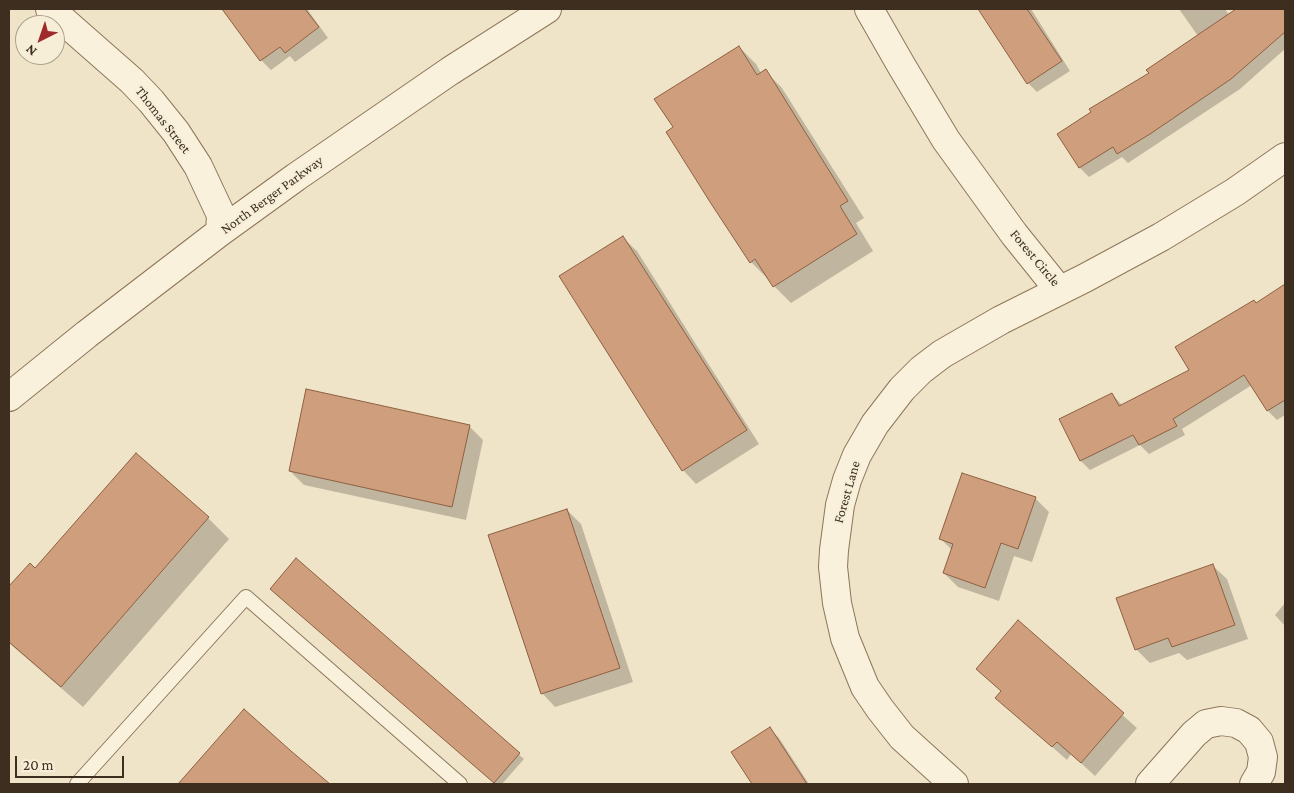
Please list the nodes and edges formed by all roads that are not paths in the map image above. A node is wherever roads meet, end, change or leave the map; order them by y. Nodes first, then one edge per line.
1 (50, 9) edge
2 (547, 9) edge
3 (869, 9) edge
4 (1285, 157) edge
5 (220, 232) junction
6 (1059, 290) junction
7 (9, 397) edge
8 (77, 784) edge
9 (460, 784) edge
10 (954, 784) edge
11 (1150, 784) edge
12 (1254, 784) edge

1 - 5 street, Thomas Street
2 - 5 street, North Berger Parkway
3 - 6 street, Forest Circle
4 - 6 street, Forest Circle
5 - 7 street, North Berger Parkway
6 - 10 street, Forest Lane
8 - 9 lane
11 - 12 street

